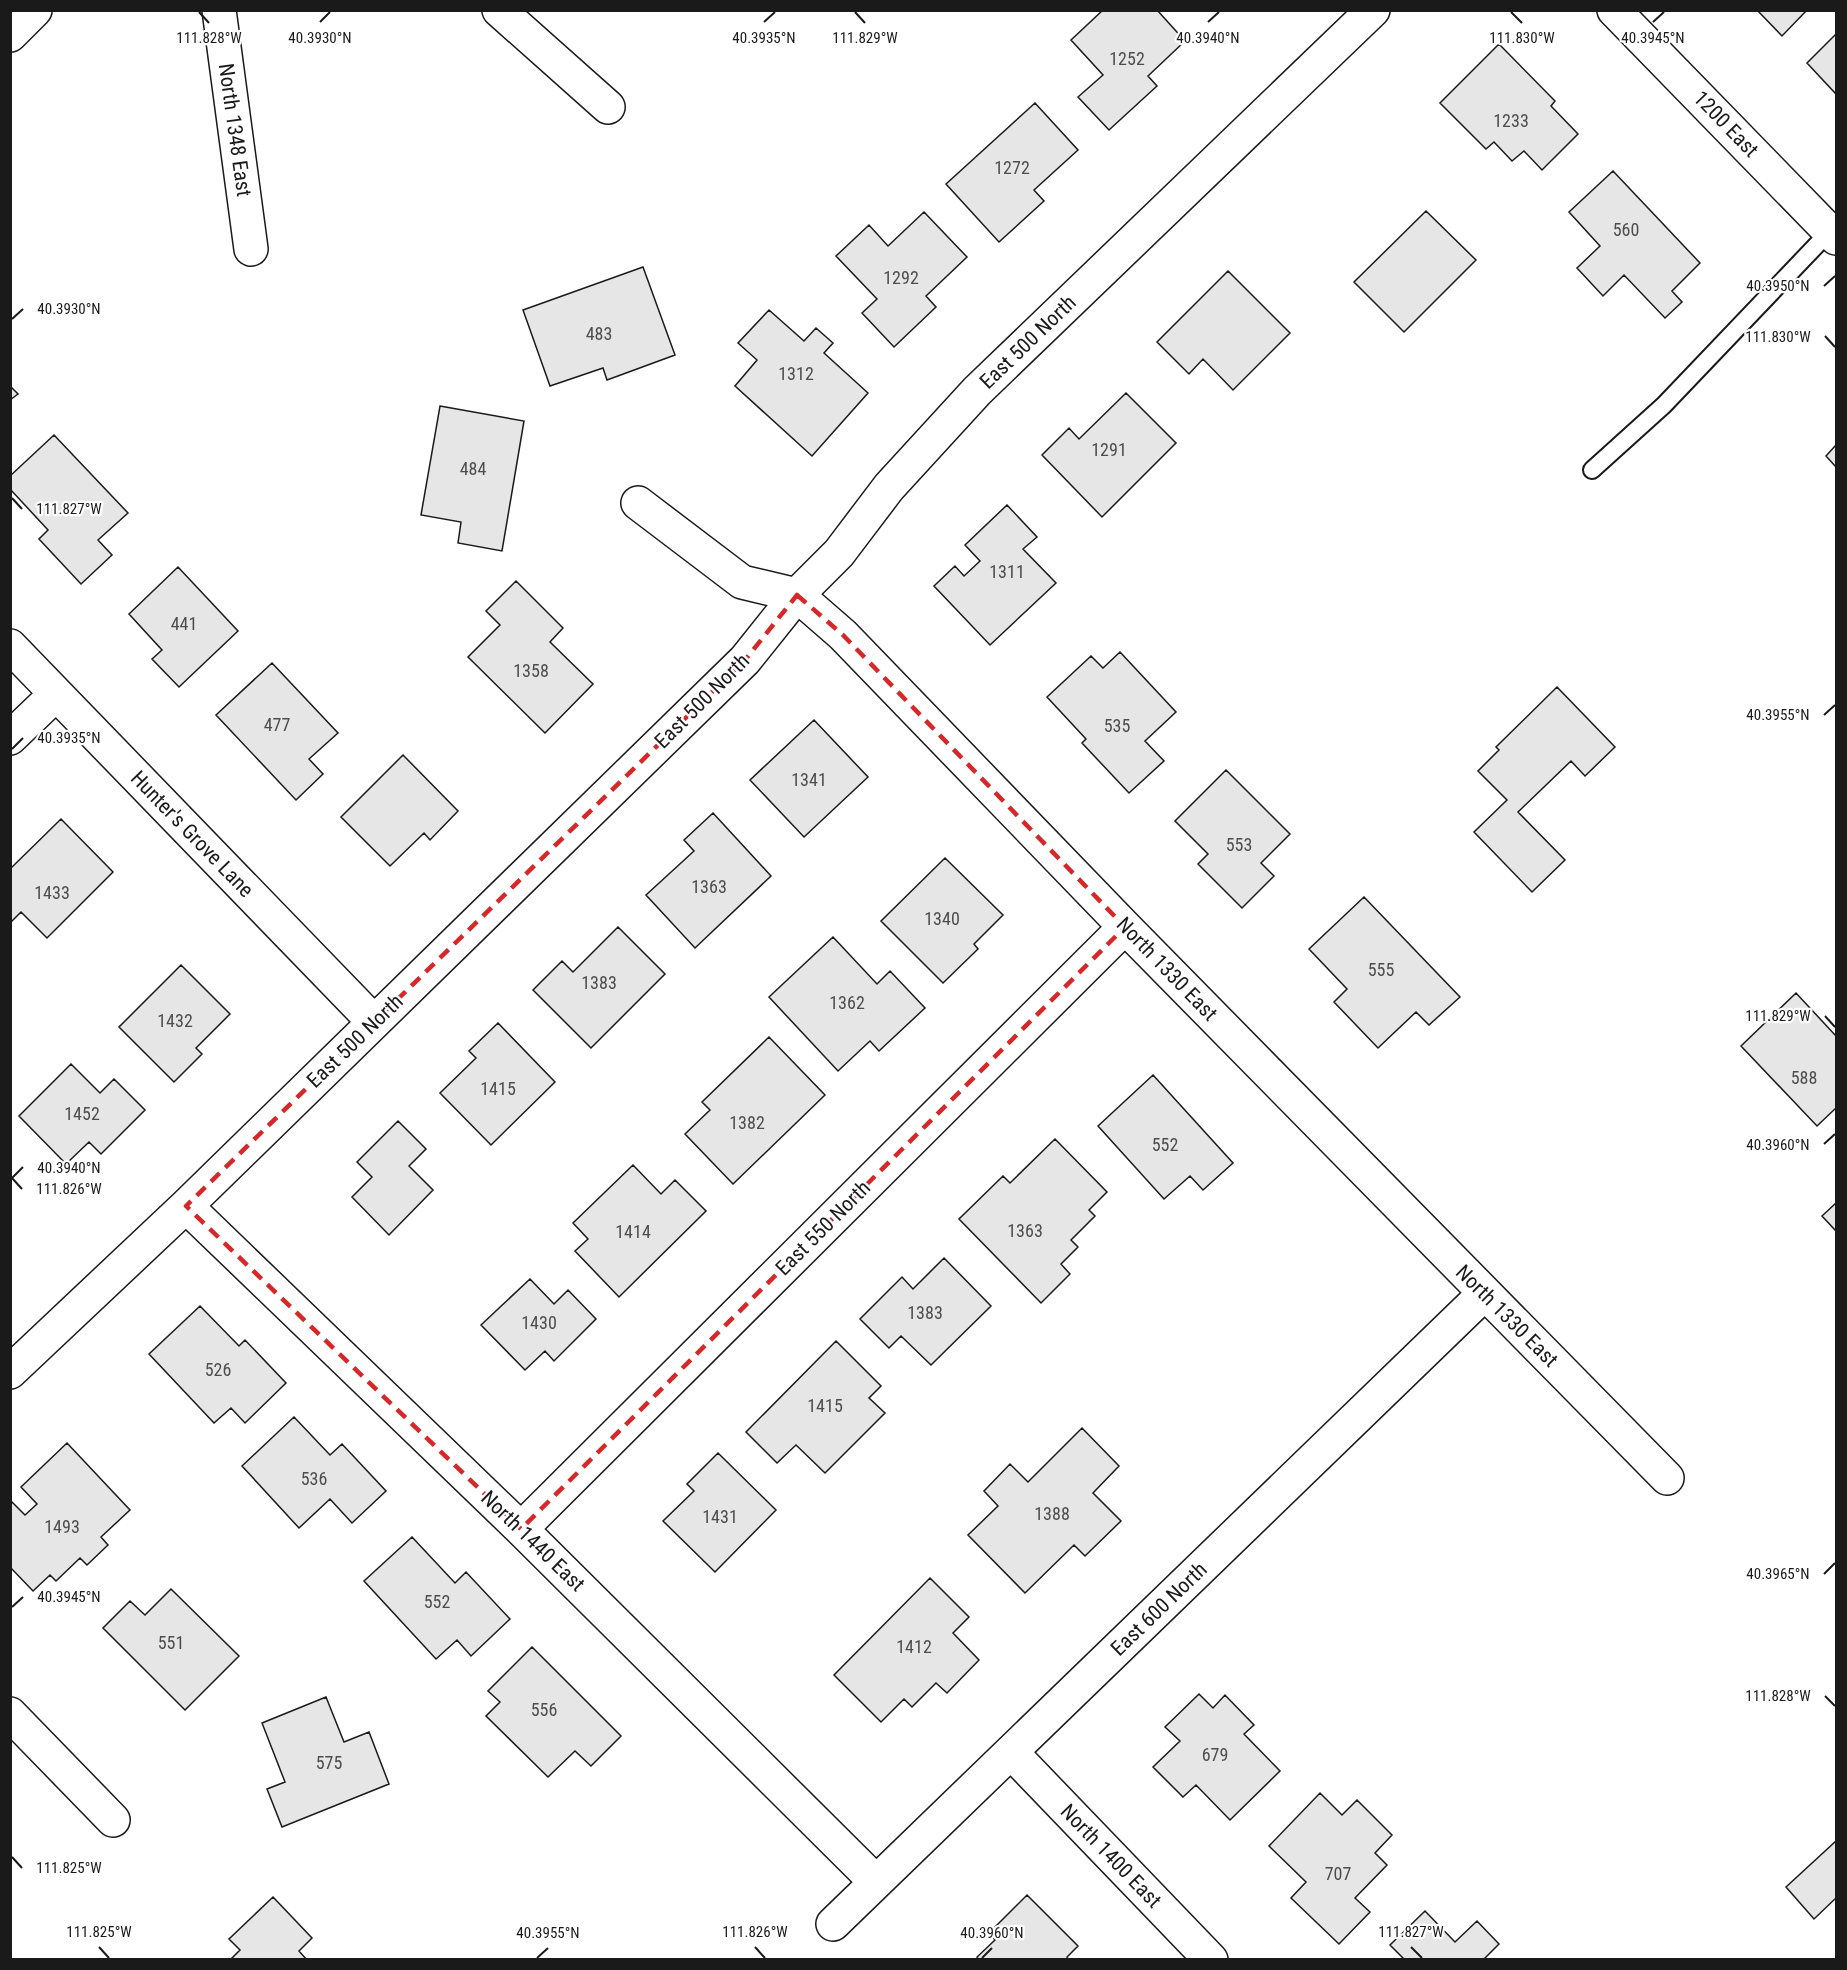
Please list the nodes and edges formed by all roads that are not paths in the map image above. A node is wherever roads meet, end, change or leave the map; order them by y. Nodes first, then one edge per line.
1 (34, 10) edge
2 (219, 10) edge
3 (499, 10) edge
4 (1373, 10) edge
5 (1614, 10) edge
6 (10, 35) edge
7 (608, 107) dead end
8 (1833, 235) edge
9 (251, 249) dead end
10 (1592, 470) dead end
11 (638, 502) dead end
12 (797, 595) junction
13 (10, 646) edge
14 (56, 694) junction
15 (10, 738) edge
16 (1125, 927) junction
17 (375, 1022) junction
18 (186, 1206) junction
19 (1485, 1293) junction
20 (10, 1372) edge
21 (1667, 1478) dead end
22 (521, 1529) junction
23 (10, 1714) edge
24 (1011, 1752) junction
25 (113, 1820) dead end
26 (876, 1882) junction
27 (833, 1924) dead end
28 (1211, 1959) edge

1 - 6 street
2 - 9 street, North 1348 East
3 - 7 street
4 - 12 street, East 500 North
5 - 8 street, 1200 East
8 - 10 lane
11 - 12 street, North 1330 East
12 - 16 street, North 1330 East
12 - 17 street, East 500 North
13 - 14 street, Hunter's Grove Lane
14 - 15 street
14 - 17 street, Hunter's Grove Lane
16 - 19 street, North 1330 East
16 - 22 street, East 550 North
17 - 18 street, East 500 North
18 - 20 street, East 500 North
18 - 22 street, North 1440 East
19 - 21 street, North 1330 East
19 - 24 street, East 600 North
22 - 26 street, North 1440 East
23 - 25 street
24 - 26 street, East 600 North
24 - 28 street, North 1400 East
26 - 27 street, East 600 North

